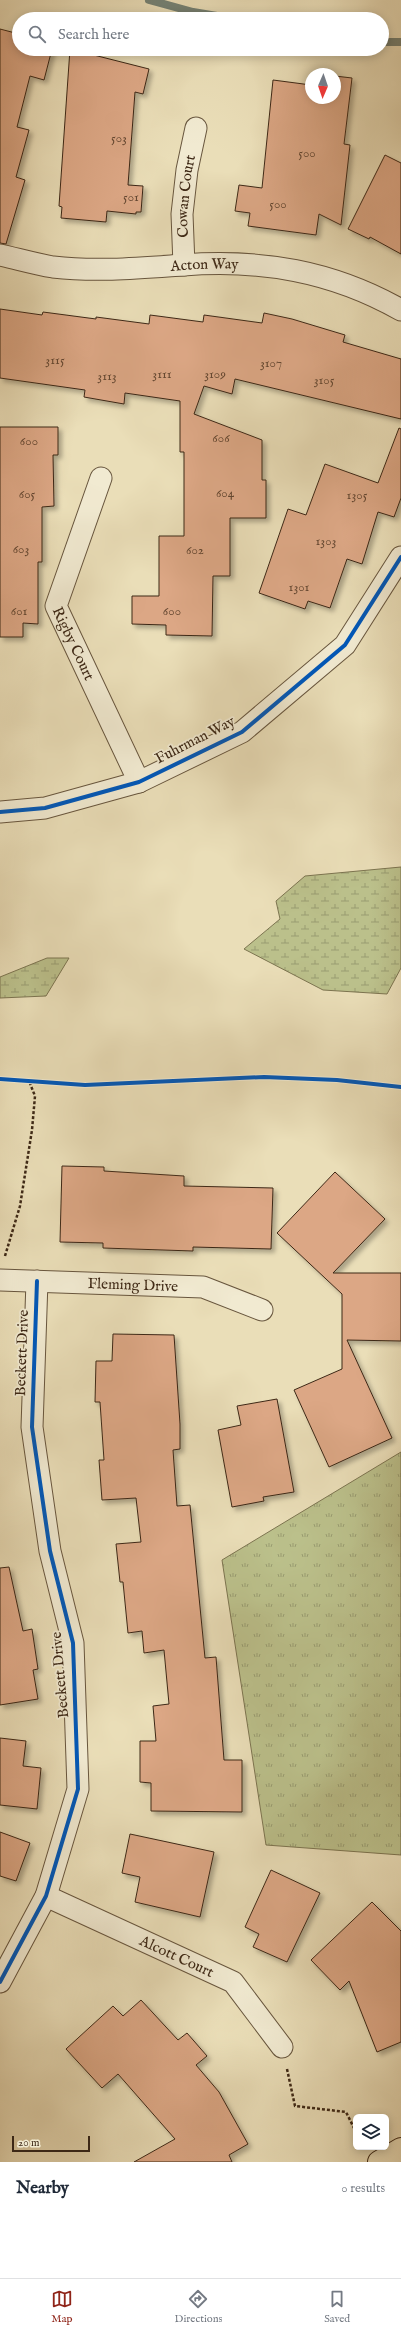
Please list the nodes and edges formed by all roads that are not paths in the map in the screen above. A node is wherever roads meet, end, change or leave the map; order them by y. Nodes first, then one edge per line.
1 (196, 128) dead end
2 (0, 255) edge
3 (184, 265) junction
4 (401, 310) edge
5 (101, 478) dead end
6 (401, 557) edge
7 (139, 782) junction
8 (0, 812) edge
9 (2, 1280) edge
10 (37, 1281) junction
11 (262, 1310) dead end
12 (46, 1896) junction
13 (0, 1982) edge
14 (282, 2047) road end
15 (401, 2149) edge
16 (379, 2162) edge

1 - 3 street, Cowan Court
2 - 3 street, Acton Way
3 - 4 street, Acton Way
5 - 7 street, Rigby Court
6 - 7 street, Fuhrman Way
7 - 8 street, Fuhrman Way
9 - 10 street, Fleming Drive
10 - 11 street, Fleming Drive
10 - 12 street, Beckett Drive
12 - 13 street, Beckett Drive
12 - 14 street, Alcott Court
15 - 16 main road

